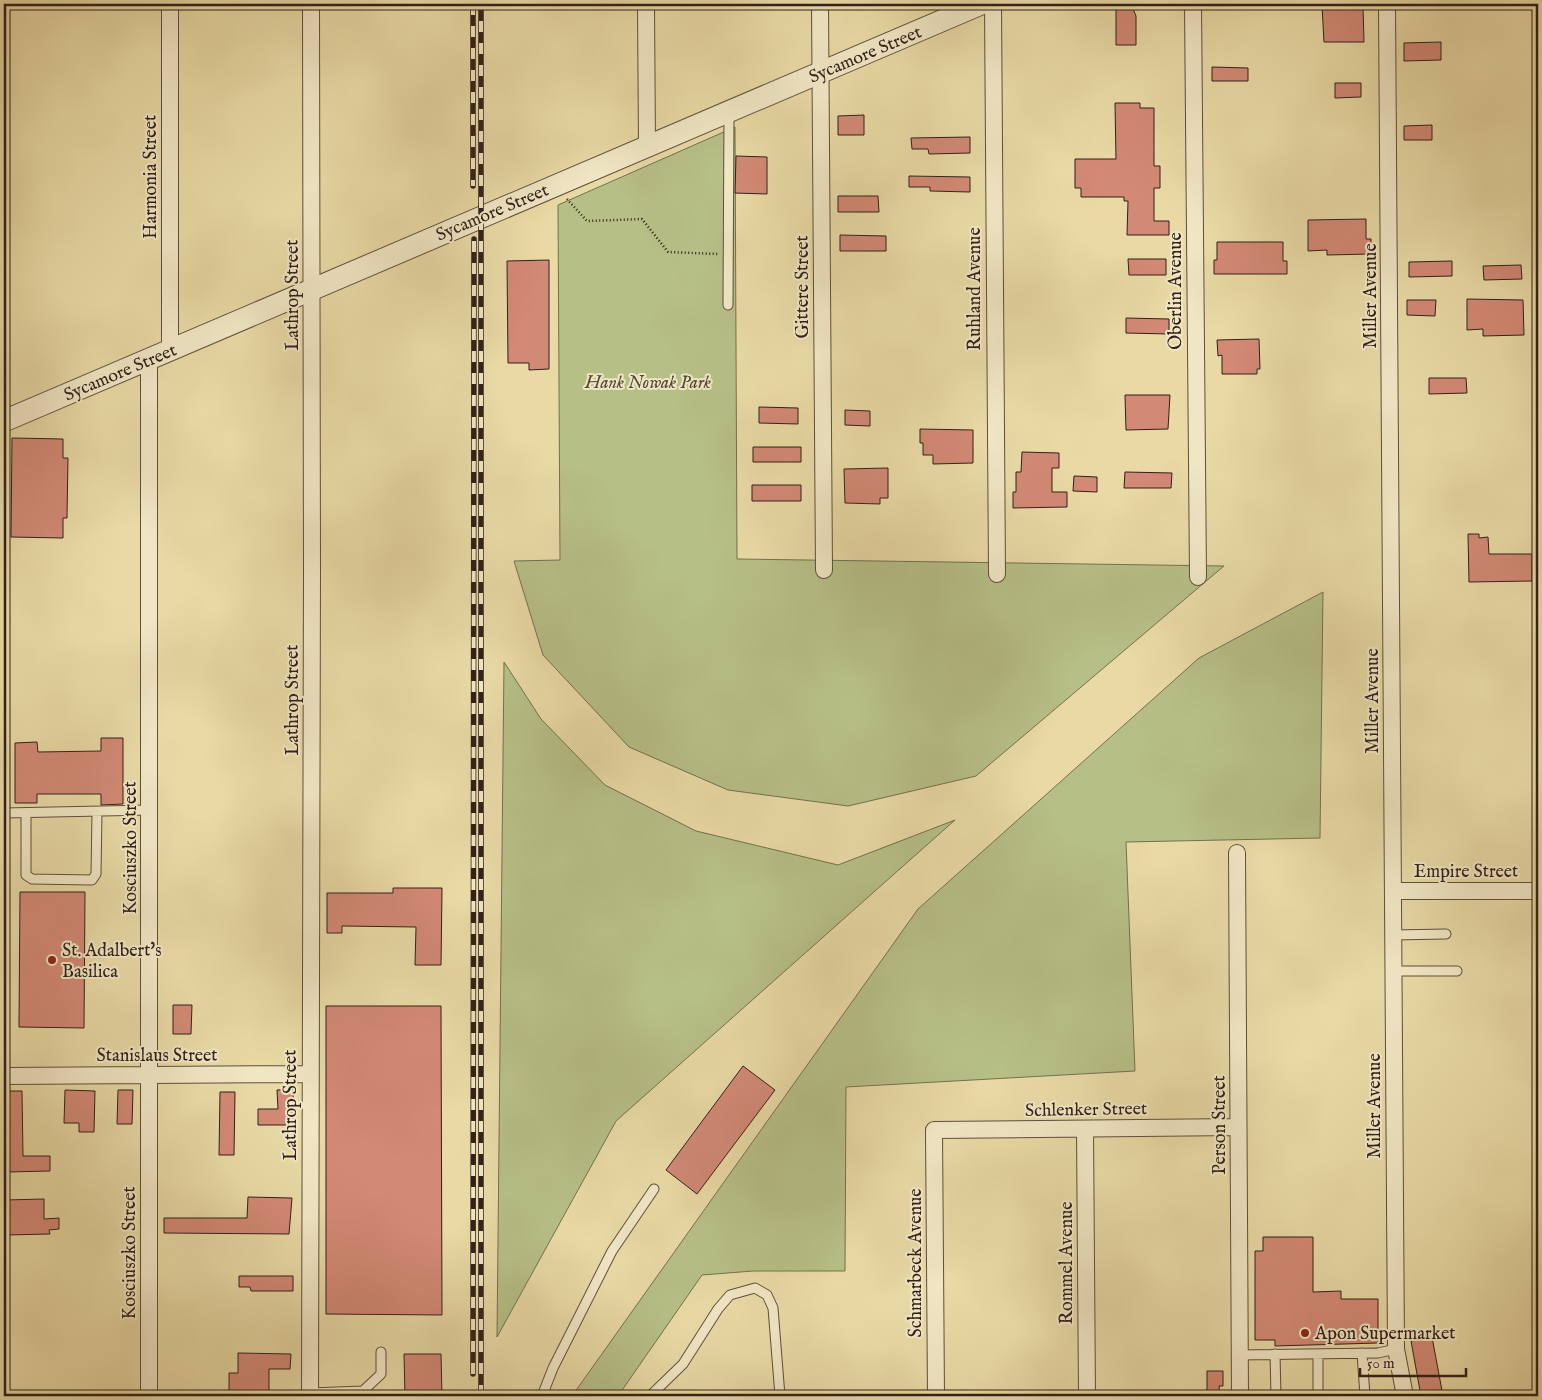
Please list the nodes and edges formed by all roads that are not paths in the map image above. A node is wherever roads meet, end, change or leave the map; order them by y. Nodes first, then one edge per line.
1 (170, 4) edge
2 (311, 4) edge
3 (646, 4) edge
4 (820, 4) edge
5 (981, 4) edge
6 (993, 4) edge
7 (1193, 4) edge
8 (1387, 4) edge
9 (820, 73) junction
10 (729, 111) junction
11 (647, 147) junction
12 (312, 290) junction
13 (728, 305) dead end
14 (170, 351) junction
15 (150, 360) junction
16 (4, 421) edge
17 (824, 570) dead end
18 (997, 574) dead end
19 (1198, 577) dead end
20 (150, 810) junction
21 (97, 812) junction
22 (4, 813) edge
23 (26, 813) junction
24 (1238, 853) dead end
25 (1393, 891) junction
26 (1538, 891) edge
27 (1446, 934) dead end
28 (1393, 935) junction
29 (1394, 971) junction
30 (1457, 971) dead end
31 (310, 1074) junction
32 (149, 1075) junction
33 (4, 1076) edge
34 (1238, 1127) junction
35 (1085, 1129) junction
36 (934, 1130) joint
37 (654, 1189) dead end
38 (1396, 1349) junction
39 (380, 1352) dead end
40 (1362, 1353) junction
41 (1275, 1354) junction
42 (1318, 1354) junction
43 (1240, 1355) junction
44 (310, 1395) edge
45 (149, 1396) edge
46 (542, 1396) edge
47 (650, 1396) edge
48 (780, 1396) edge
49 (936, 1396) edge
50 (1087, 1396) edge
51 (1240, 1396) edge
52 (1276, 1396) edge
53 (1318, 1396) edge
54 (1365, 1396) edge
55 (1405, 1396) edge

1 - 14 street, Harmonia Street
2 - 12 street, Lathrop Street
3 - 11 street
4 - 9 street, Gittere Street
5 - 9 street, Sycamore Street
6 - 18 street, Ruhland Avenue
7 - 19 street, Oberlin Avenue
8 - 25 street, Miller Avenue
9 - 10 street, Sycamore Street
9 - 17 street, Gittere Street
10 - 11 street, Sycamore Street
10 - 13 lane
11 - 12 street, Sycamore Street
12 - 14 street, Sycamore Street
12 - 31 street, Lathrop Street
14 - 15 street, Sycamore Street
15 - 16 street, Sycamore Street
15 - 20 street, Kosciuszko Street
20 - 21 lane
20 - 32 street, Kosciuszko Street
21 - 23 lane
21 - 23 lane
22 - 23 lane
24 - 34 street, Person Street
25 - 26 street, Empire Street
25 - 28 street, Miller Avenue
27 - 28 lane
28 - 29 street, Miller Avenue
29 - 30 lane
29 - 38 street, Miller Avenue
31 - 32 street, Stanislaus Street
31 - 44 street, Lathrop Street
32 - 33 street, Stanislaus Street
32 - 45 street, Kosciuszko Street
34 - 35 street, Schlenker Street
34 - 43 street, Person Street
35 - 36 street, Schlenker Street
35 - 50 street, Rommel Avenue
36 - 49 street, Schmarbeck Avenue
37 - 46 lane
38 - 40 lane
38 - 55 street, Miller Avenue
39 - 44 lane
40 - 42 lane
40 - 54 lane
41 - 42 lane
41 - 43 lane
41 - 52 lane
42 - 53 lane
43 - 51 street, Person Street
47 - 48 lane

